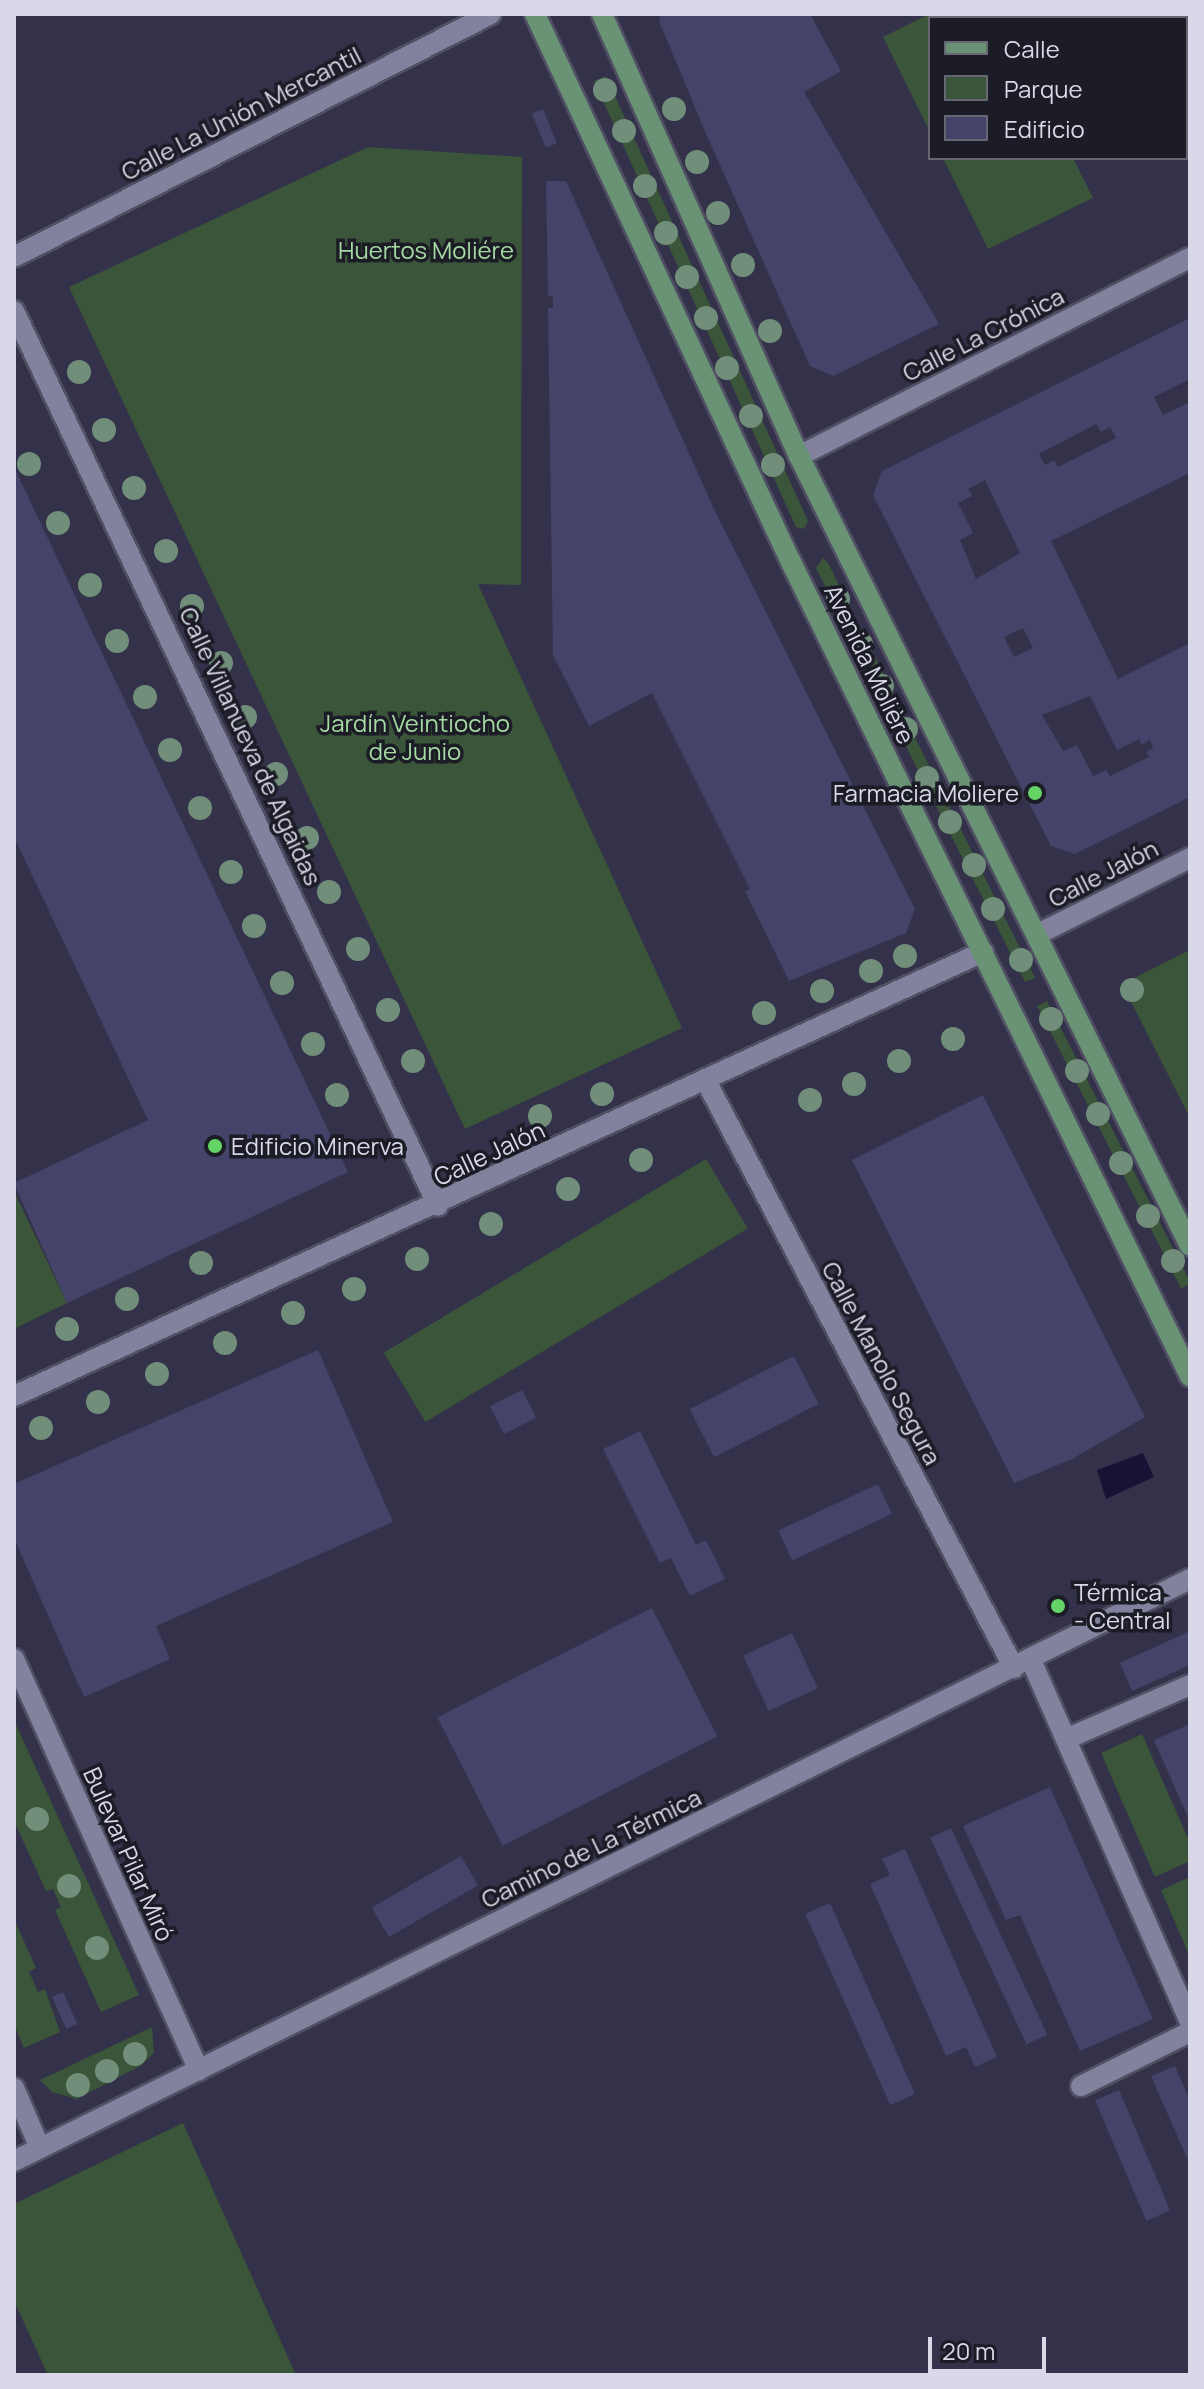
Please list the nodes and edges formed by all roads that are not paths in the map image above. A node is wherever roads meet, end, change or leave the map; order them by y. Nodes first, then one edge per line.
1 (491, 14) edge
2 (535, 14) edge
3 (602, 14) edge
4 (14, 257) edge
5 (1190, 258) edge
6 (14, 311) edge
7 (799, 456) junction
8 (1190, 858) edge
9 (1038, 934) junction
10 (983, 952) junction
11 (706, 1081) junction
12 (438, 1206) junction
13 (1190, 1246) edge
14 (1190, 1376) edge
15 (14, 1396) edge
16 (1190, 1579) edge
17 (14, 1659) edge
18 (1022, 1664) junction
19 (1190, 1685) edge
20 (1066, 1739) junction
21 (1190, 2023) edge
22 (1190, 2032) edge
23 (199, 2070) junction
24 (1081, 2086) dead end
25 (14, 2088) edge
26 (40, 2148) junction
27 (14, 2161) edge

1 - 4 street, Calle La Unión Mercantil
2 - 10 main road, Avenida Molière
3 - 7 main road, Avenida Molière
5 - 7 street, Calle La Crónica
6 - 12 street, Calle Villanueva de Algaidas
7 - 9 main road, Avenida Molière
8 - 9 street, Calle Jalón
9 - 13 main road, Avenida Molière
10 - 11 street, Calle Jalón
10 - 14 main road, Avenida Molière
11 - 12 street, Calle Jalón
11 - 18 street, Calle Manolo Segura
12 - 15 street, Calle Jalón
16 - 18 street, Camino de La Térmica
17 - 23 street, Bulevar Pilar Miró
18 - 20 street, Calle Manolo Segura
18 - 23 street, Camino de La Térmica
19 - 20 street
20 - 21 street, Calle Manolo Segura
22 - 24 street
23 - 26 street, Camino de La Térmica
25 - 26 street
26 - 27 street, Camino de La Térmica

